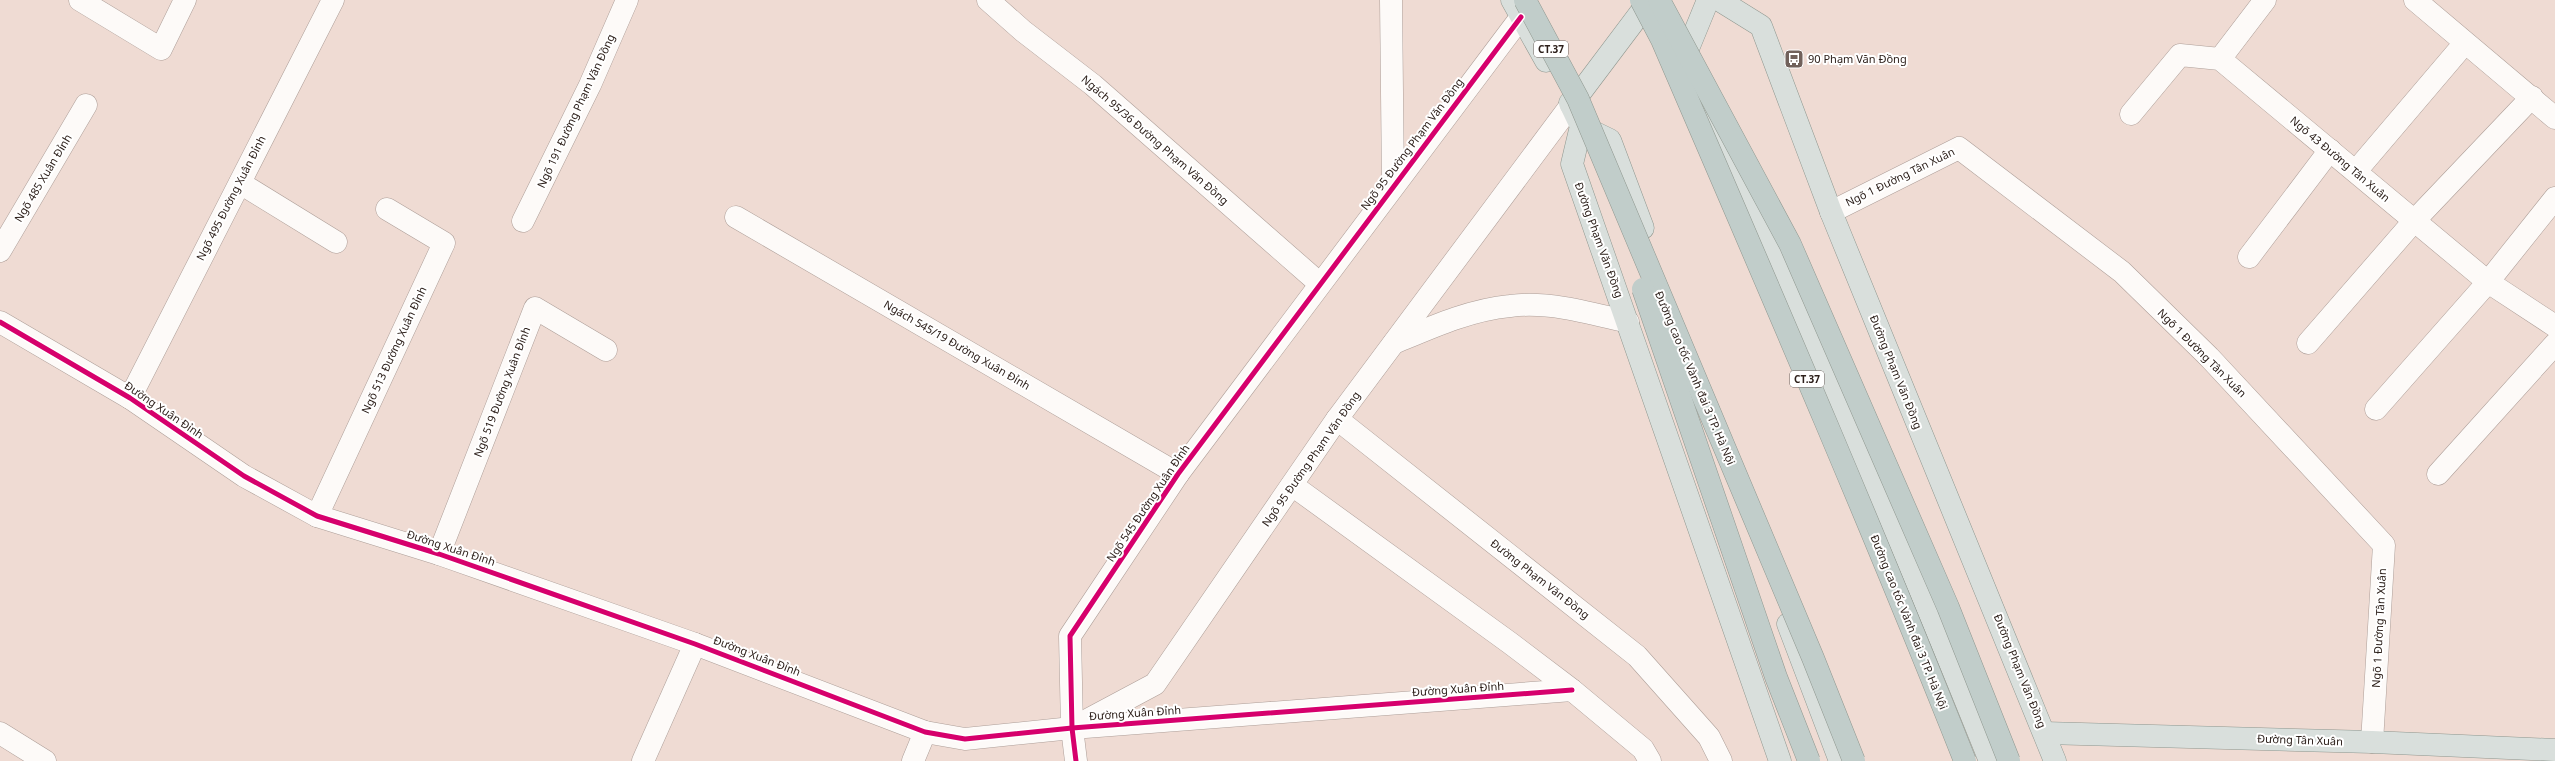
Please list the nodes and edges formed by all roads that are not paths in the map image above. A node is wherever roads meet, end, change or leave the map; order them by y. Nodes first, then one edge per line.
1 (80, 0) edge
2 (186, 0) edge
3 (334, 0) edge
4 (626, 0) edge
5 (988, 0) edge
6 (1391, 0) edge
7 (1536, 0) edge
8 (1641, 0) edge
9 (1650, 0) edge
10 (1659, 0) edge
11 (1708, 0) edge
12 (1719, 0) edge
13 (2265, 0) edge
14 (2415, 0) edge
15 (1519, 6) edge
16 (2464, 44) junction
17 (2220, 59) junction
18 (2532, 97) junction
19 (1574, 102) junction
20 (86, 105) dead end
21 (2131, 114) dead end
22 (2555, 118) edge
23 (1581, 126) junction
24 (2330, 150) junction
25 (2356, 171) junction
26 (240, 183) junction
27 (1393, 185) junction
28 (2555, 198) edge
29 (387, 209) dead end
30 (1831, 212) junction
31 (736, 217) dead end
32 (523, 221) dead end
33 (2414, 221) junction
34 (336, 242) dead end
35 (0, 251) edge
36 (2249, 257) dead end
37 (2488, 282) junction
38 (1319, 283) junction
39 (0, 322) edge
40 (1628, 322) junction
41 (2555, 326) edge
42 (1394, 342) junction
43 (2308, 343) dead end
44 (2555, 344) edge
45 (606, 350) dead end
46 (130, 398) junction
47 (2376, 409) dead end
48 (1337, 419) junction
49 (1178, 474) junction
50 (2438, 474) dead end
51 (1292, 486) junction
52 (317, 516) junction
53 (439, 554) junction
54 (695, 644) junction
55 (1572, 690) junction
56 (1072, 728) junction
57 (924, 732) junction
58 (0, 733) edge
59 (2045, 733) junction
60 (2372, 742) junction
61 (2555, 750) edge
62 (2520, 756) edge
63 (45, 761) edge
64 (643, 761) edge
65 (913, 761) edge
66 (1076, 761) edge
67 (1650, 761) edge
68 (1721, 761) edge
69 (1780, 761) edge
70 (1809, 761) edge
71 (1840, 761) edge
72 (1854, 761) edge
73 (1965, 761) edge
74 (1990, 761) edge
75 (2009, 761) edge
76 (2056, 761) edge

1 - 2 street
3 - 26 street, Ngõ 495 Đường Xuân Đỉnh
4 - 32 street, Ngõ 191 Đường Phạm Văn Đồng
5 - 38 street, Ngách 95/36 Đường Phạm Văn Đồng
6 - 27 street
7 - 15 main road
8 - 73 highway, Đường cao tốc Vành đai 3 TP. Hà Nội / CT.37, bridge
9 - 19 main road
10 - 75 highway, bridge
11 - 74 main road
12 - 30 main road, Đường Phạm Văn Đồng
13 - 17 street
14 - 16 street
15 - 19 highway, Đường cao tốc Vành đai 3 TP. Hà Nội / CT.37, bridge
15 - 27 street, Ngõ 95 Đường Phạm Văn Đồng
16 - 18 street
16 - 25 street
17 - 21 street
17 - 24 street, Ngõ 43 Đường Tân Xuân
18 - 22 street
18 - 33 street
19 - 23 main road
19 - 42 street, Ngõ 95 Đường Phạm Văn Đồng
19 - 70 highway, bridge
19 - 72 highway, Đường cao tốc Vành đai 3 TP. Hà Nội / CT.37, bridge
20 - 35 street, Ngõ 485 Xuân Đỉnh
23 - 40 main road, Đường Phạm Văn Đồng
23 - 71 main road
24 - 25 street, Ngõ 43 Đường Tân Xuân
24 - 36 street
25 - 33 street, Ngõ 43 Đường Tân Xuân
26 - 34 street
26 - 46 street, Ngõ 495 Đường Xuân Đỉnh
27 - 38 street, Ngõ 95 Đường Phạm Văn Đồng
28 - 37 street
29 - 52 street, Ngõ 513 Đường Xuân Đỉnh
30 - 59 main road, Đường Phạm Văn Đồng
30 - 60 street, Ngõ 1 Đường Tân Xuân
31 - 49 street, Ngách 545/19 Đường Xuân Đỉnh
33 - 37 street, Ngõ 43 Đường Tân Xuân
33 - 43 street
37 - 41 street, Ngõ 43 Đường Tân Xuân
37 - 47 street
38 - 49 street, Ngõ 545 Đường Xuân Đỉnh
39 - 46 street, Đường Xuân Đỉnh
40 - 42 street
40 - 69 main road, Đường Phạm Văn Đồng
42 - 48 street, Ngõ 95 Đường Phạm Văn Đồng
44 - 50 street
45 - 53 street, Ngõ 519 Đường Xuân Đỉnh
46 - 52 street, Đường Xuân Đỉnh
48 - 51 street, Ngõ 95 Đường Phạm Văn Đồng
48 - 68 street, Đường Phạm Văn Đồng
49 - 56 street, Ngõ 545 Đường Xuân Đỉnh
51 - 55 street
51 - 56 street, Ngõ 95 Đường Phạm Văn Đồng
52 - 53 street, Đường Xuân Đỉnh
53 - 54 street, Đường Xuân Đỉnh
54 - 57 street, Đường Xuân Đỉnh
54 - 64 street
55 - 56 street, Đường Xuân Đỉnh
55 - 67 street
56 - 57 street, Đường Xuân Đỉnh
56 - 66 street, Ngõ 545 Đường Xuân Đỉnh
57 - 65 street
58 - 63 street
59 - 60 main road, Đường Tân Xuân
59 - 76 main road, Đường Phạm Văn Đồng
60 - 62 main road, Đường Tân Xuân
61 - 62 main road, Đường Tân Xuân

